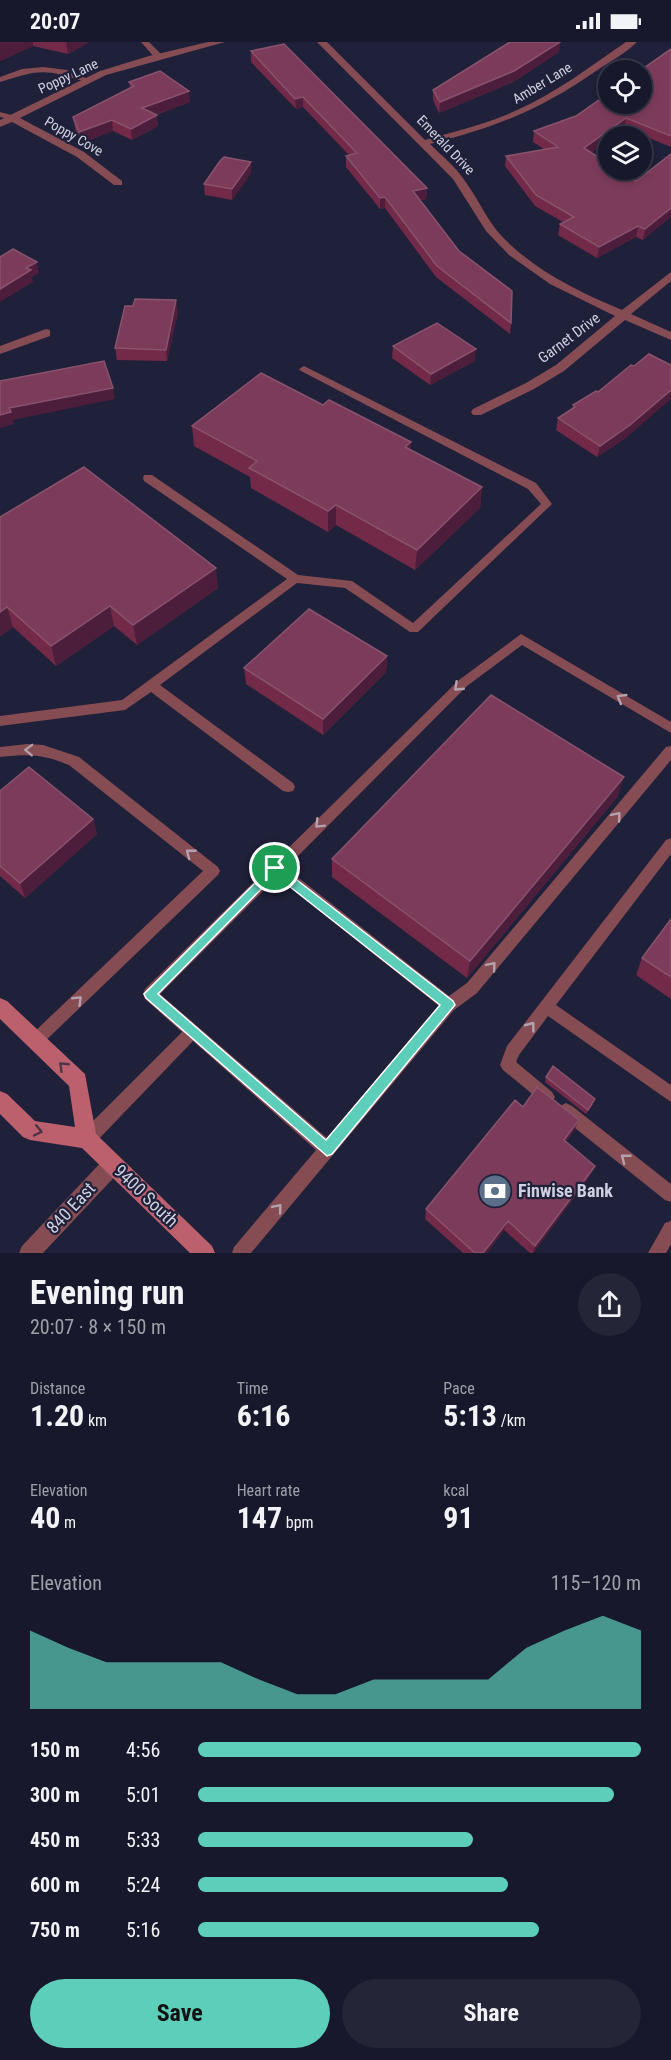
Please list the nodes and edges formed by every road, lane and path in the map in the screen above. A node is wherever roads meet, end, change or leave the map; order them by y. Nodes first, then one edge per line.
1 (145, 42) edge
2 (220, 42) edge
3 (322, 42) edge
4 (632, 42) edge
5 (158, 56) junction
6 (0, 80) edge
7 (86, 80) junction
8 (0, 114) edge
9 (12, 118) junction
10 (0, 124) edge
11 (424, 143) junction
12 (118, 183) dead end
13 (671, 275) edge
14 (625, 315) junction
15 (46, 333) dead end
16 (671, 336) edge
17 (0, 350) edge
18 (304, 369) dead end
19 (477, 412) dead end
20 (148, 478) dead end
21 (295, 579) junction
22 (152, 685) junction
23 (0, 721) edge
24 (671, 728) edge
25 (671, 751) edge
26 (0, 752) edge
27 (288, 787) dead end
28 (671, 844) edge
29 (275, 868) junction
30 (449, 1005) junction
31 (546, 1006) junction
32 (0, 1007) edge
33 (193, 1031) junction
34 (36, 1040) junction
35 (671, 1094) edge
36 (0, 1101) edge
37 (87, 1139) junction
38 (327, 1149) junction
39 (113, 1164) junction
40 (671, 1194) edge
41 (29, 1253) edge
42 (205, 1253) edge
43 (240, 1253) edge

1 - 5 lane
2 - 5 street, Poppy Lane
3 - 11 street, Emerald Drive
4 - 11 street, Amber Lane
5 - 7 street, Poppy Lane
6 - 7 lane
7 - 9 street, Poppy Lane
8 - 9 lane
9 - 10 street, Poppy Lane
9 - 12 street, Poppy Cove
11 - 14 street, Emerald Drive
13 - 14 street, Garnet Drive
14 - 16 street, Emerald Drive
14 - 19 street, Garnet Drive
15 - 17 street
18 - 21 lane
20 - 21 lane
21 - 22 lane
22 - 23 lane
22 - 27 lane
24 -> 29 lane
30 -> 25 lane
34 -> 26 lane
28 - 31 lane
29 - 30 lane
29 - 33 lane
30 - 38 lane
31 - 35 lane
40 -> 31 lane
32 - 34 main road
33 - 37 lane
33 - 38 lane
37 -> 34 main road
36 -> 37 main road
37 - 39 main road, 9400 South
43 -> 38 lane
39 - 41 street, 840 East
39 - 42 main road, 9400 South

